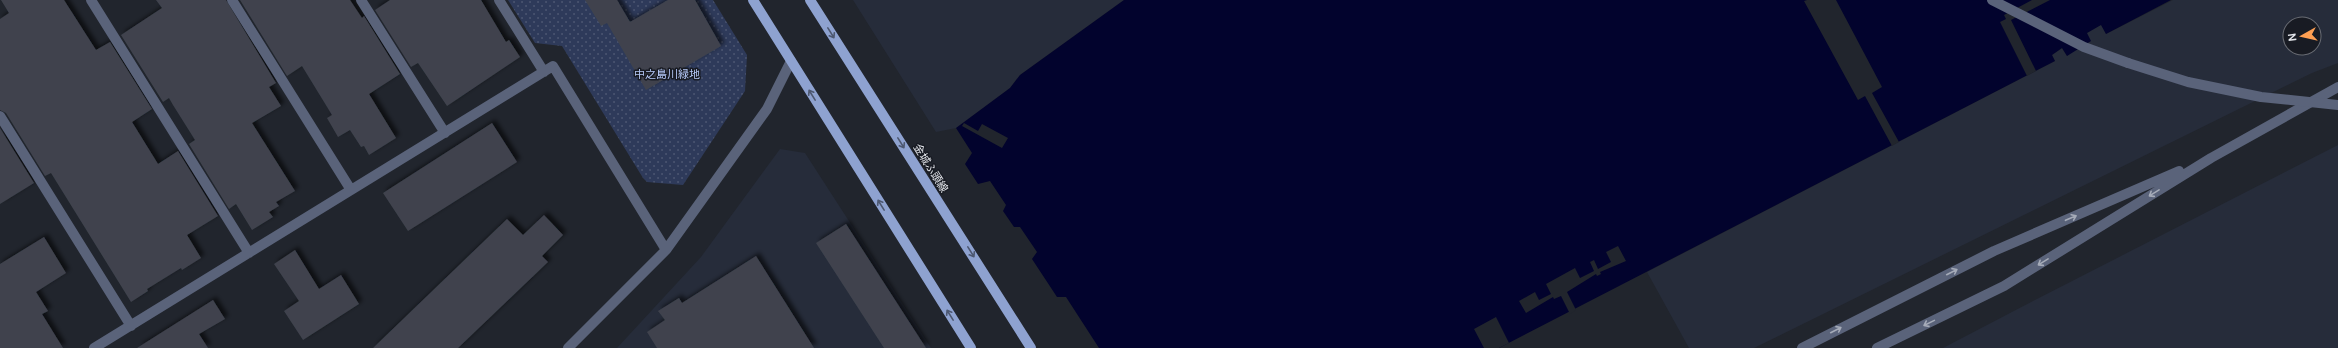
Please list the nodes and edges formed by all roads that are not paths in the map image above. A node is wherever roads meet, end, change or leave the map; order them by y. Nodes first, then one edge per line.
1 (90, 0) edge
2 (232, 0) edge
3 (361, 0) edge
4 (499, 0) edge
5 (753, 0) edge
6 (810, 0) edge
7 (1992, 0) edge
8 (791, 61) junction
9 (544, 72) junction
10 (2338, 87) edge
11 (2338, 105) edge
12 (0, 116) edge
13 (445, 133) junction
14 (2210, 158) junction
15 (351, 190) junction
16 (666, 250) junction
17 (249, 253) junction
18 (131, 326) junction
19 (94, 348) edge
20 (568, 348) edge
21 (971, 348) edge
22 (1031, 348) edge
23 (1802, 348) edge
24 (1877, 348) edge

1 - 17 street
2 - 15 street
3 - 13 street
4 - 9 street
5 - 8 main road
6 -> 22 main road, 金城ふ頭線
7 - 11 street, bridge
8 - 16 street
21 -> 8 main road
9 - 13 street
9 - 16 street
10 - 14 street
12 - 18 street
13 - 15 street
23 -> 14 street
14 -> 24 street
15 - 17 street
16 - 20 street
17 - 18 street
18 - 19 street

